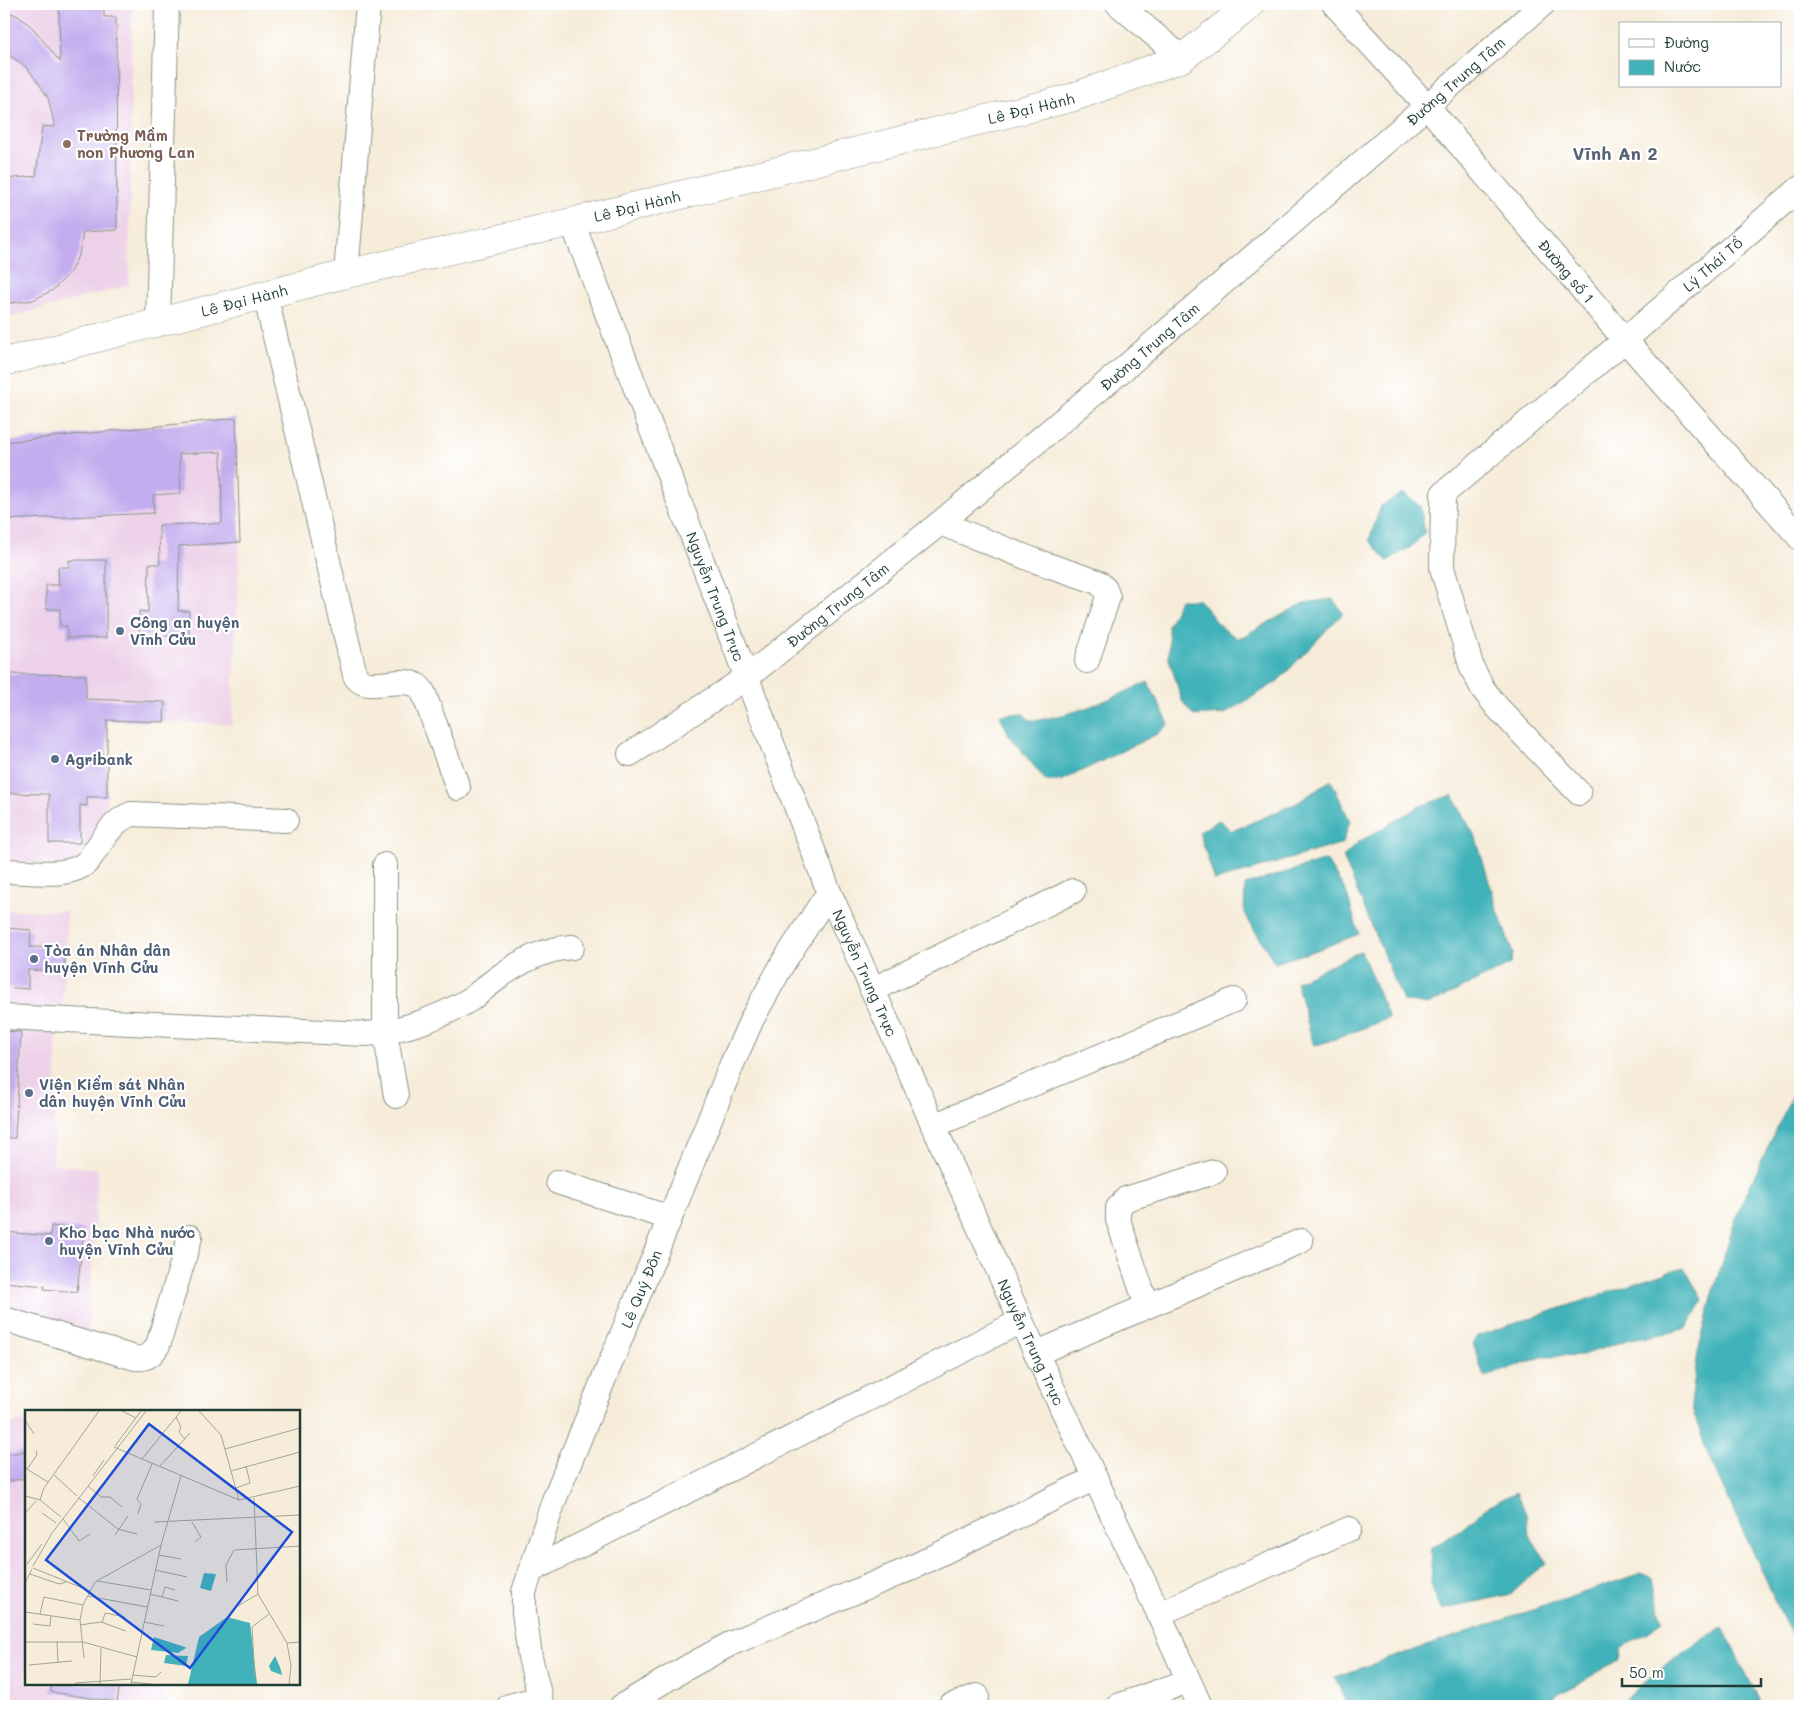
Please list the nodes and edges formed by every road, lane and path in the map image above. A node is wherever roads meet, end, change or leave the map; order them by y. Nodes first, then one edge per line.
1 (167, 4) edge
2 (368, 4) edge
3 (1118, 4) edge
4 (1250, 4) edge
5 (1334, 4) edge
6 (1543, 4) edge
7 (1182, 58) junction
8 (1427, 106) junction
9 (1800, 188) edge
10 (572, 222) junction
11 (346, 274) junction
12 (265, 294) junction
13 (158, 322) junction
14 (1625, 340) junction
15 (4, 362) edge
16 (940, 523) junction
17 (1800, 538) edge
18 (1087, 662) dead end
19 (747, 677) junction
20 (630, 754) dead end
21 (458, 788) dead end
22 (1579, 794) dead end
23 (286, 820) dead end
24 (385, 865) dead end
25 (4, 870) edge
26 (1073, 891) dead end
27 (829, 892) junction
28 (572, 947) dead end
29 (872, 990) junction
30 (1234, 1000) dead end
31 (4, 1017) edge
32 (385, 1032) junction
33 (396, 1096) dead end
34 (934, 1126) junction
35 (1214, 1172) dead end
36 (558, 1182) dead end
37 (670, 1218) junction
38 (190, 1237) dead end
39 (1301, 1241) dead end
40 (1147, 1306) junction
41 (4, 1319) edge
42 (1021, 1321) junction
43 (1036, 1353) junction
44 (1095, 1478) junction
45 (1349, 1529) dead end
46 (530, 1571) junction
47 (1159, 1614) junction
48 (1188, 1681) junction
49 (977, 1696) dead end
50 (541, 1702) edge
51 (509, 1706) edge
52 (622, 1706) edge
53 (950, 1706) edge
54 (1118, 1706) edge
55 (1200, 1706) edge

1 - 13 street
2 - 11 street
3 - 7 street
4 - 7 main road, Lê Đại Hành
5 - 8 street, Đường số 1
6 - 8 street, Đường Trung Tâm
7 - 10 main road, Lê Đại Hành
8 - 14 street, Đường số 1
8 - 16 street, Đường Trung Tâm
9 - 14 street, Lý Thái Tổ
10 - 11 main road, Lê Đại Hành
10 - 19 street, Nguyễn Trung Trực
11 - 12 main road, Lê Đại Hành
12 - 13 main road, Lê Đại Hành
12 - 21 street
13 - 15 main road, Lê Đại Hành
14 - 17 street, Đường số 1
14 - 22 street, Lý Thái Tổ
16 - 18 street
16 - 19 street, Đường Trung Tâm
19 - 20 street, Đường Trung Tâm
19 - 27 street, Nguyễn Trung Trực
23 - 25 street
24 - 32 street
26 - 29 street
27 - 29 street, Nguyễn Trung Trực
27 - 37 street, Lê Quý Đôn
28 - 32 street
29 - 34 street, Nguyễn Trung Trực
30 - 34 street
31 - 32 street
32 - 33 street
34 - 42 street, Nguyễn Trung Trực
35 - 40 street
36 - 37 street
37 - 46 street, Lê Quý Đôn
38 - 41 street
39 - 40 street
40 - 43 street
42 - 43 street, Nguyễn Trung Trực
42 - 46 street
43 - 44 street, Nguyễn Trung Trực
44 - 47 street, Nguyễn Trung Trực
44 - 52 street
45 - 47 street
46 - 50 street, Lê Quý Đôn
47 - 48 street, Nguyễn Trung Trực
48 - 54 street
48 - 55 street, Nguyễn Trung Trực
49 - 53 street
50 - 51 street

